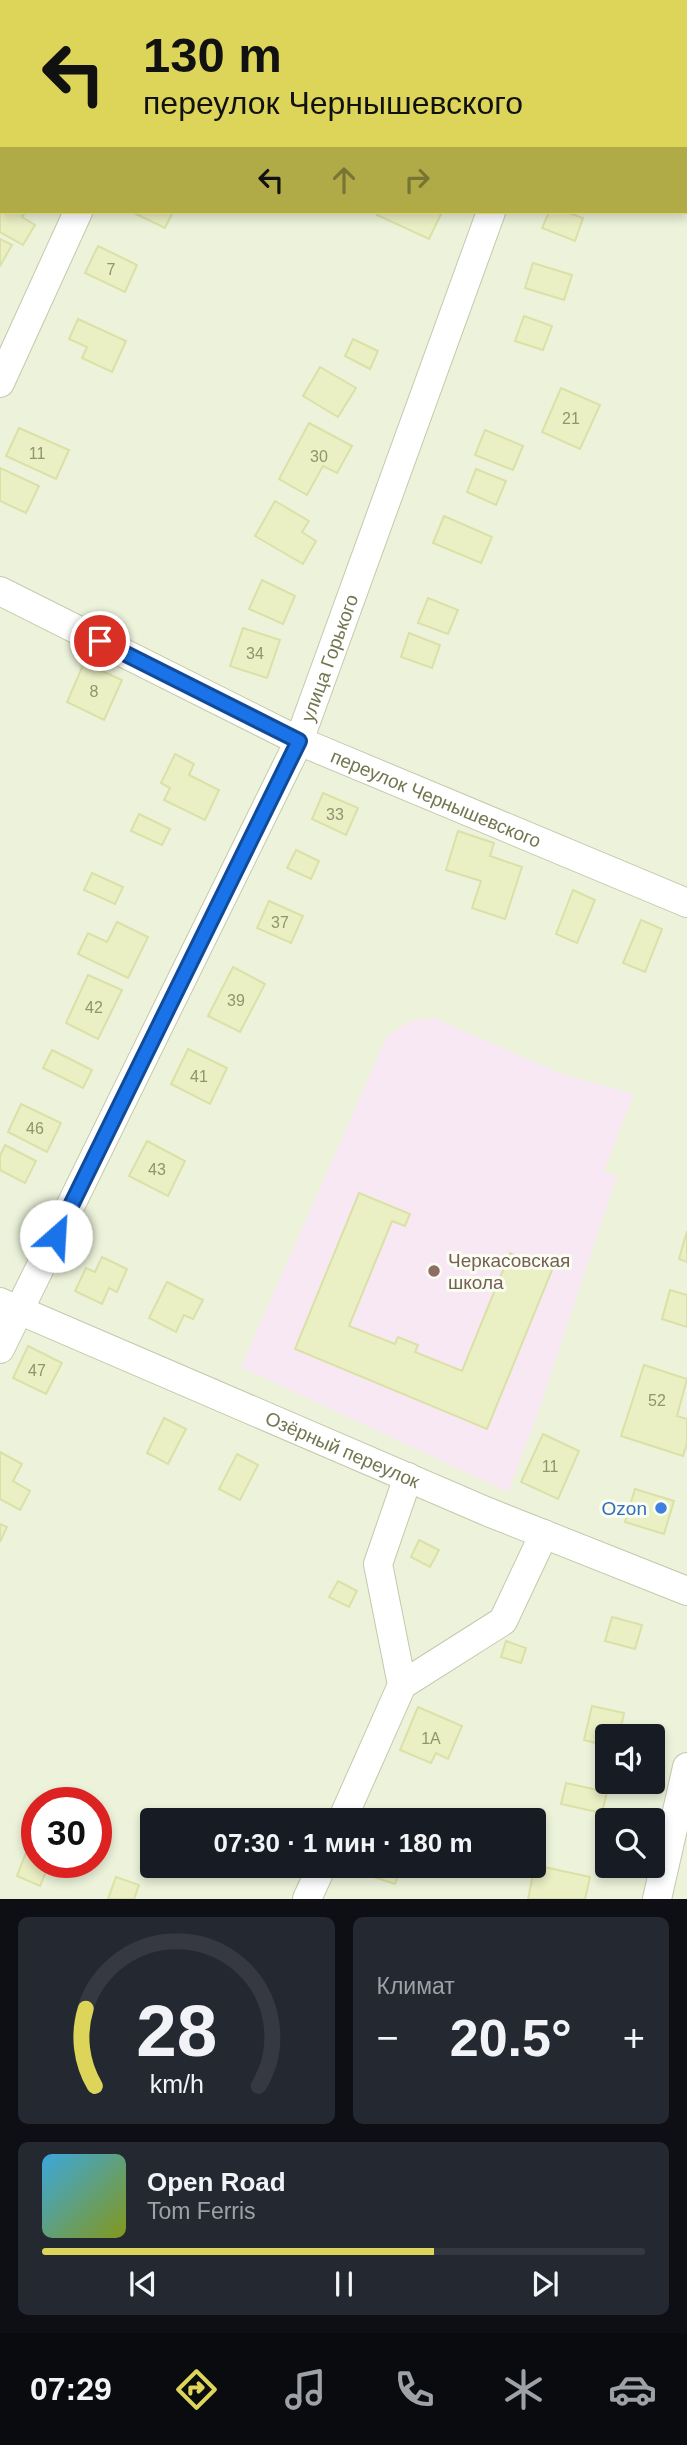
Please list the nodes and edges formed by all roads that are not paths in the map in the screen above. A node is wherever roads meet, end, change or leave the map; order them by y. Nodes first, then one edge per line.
1 (77, 214) edge
2 (490, 214) edge
3 (0, 383) edge
4 (0, 591) edge
5 (299, 741) junction
6 (687, 903) edge
7 (10, 1306) edge
8 (0, 1349) edge
9 (408, 1477) junction
10 (544, 1534) junction
11 (687, 1591) edge
12 (402, 1685) junction
13 (687, 1767) edge
14 (347, 1808) edge
15 (317, 1878) edge
16 (307, 1899) edge
17 (657, 1899) edge

1 - 3 street
2 - 5 street, улица Горького
4 - 5 street, переулок Чернышевского
5 - 6 street, переулок Чернышевского
5 - 7 street, улица Горького
7 - 8 street, улица Горького
7 - 9 street, Озёрный переулок
9 - 10 street, Озёрный переулок
9 - 12 street
10 - 11 street, Озёрный переулок
10 - 12 street
12 - 14 street
13 - 17 street
15 - 16 street

